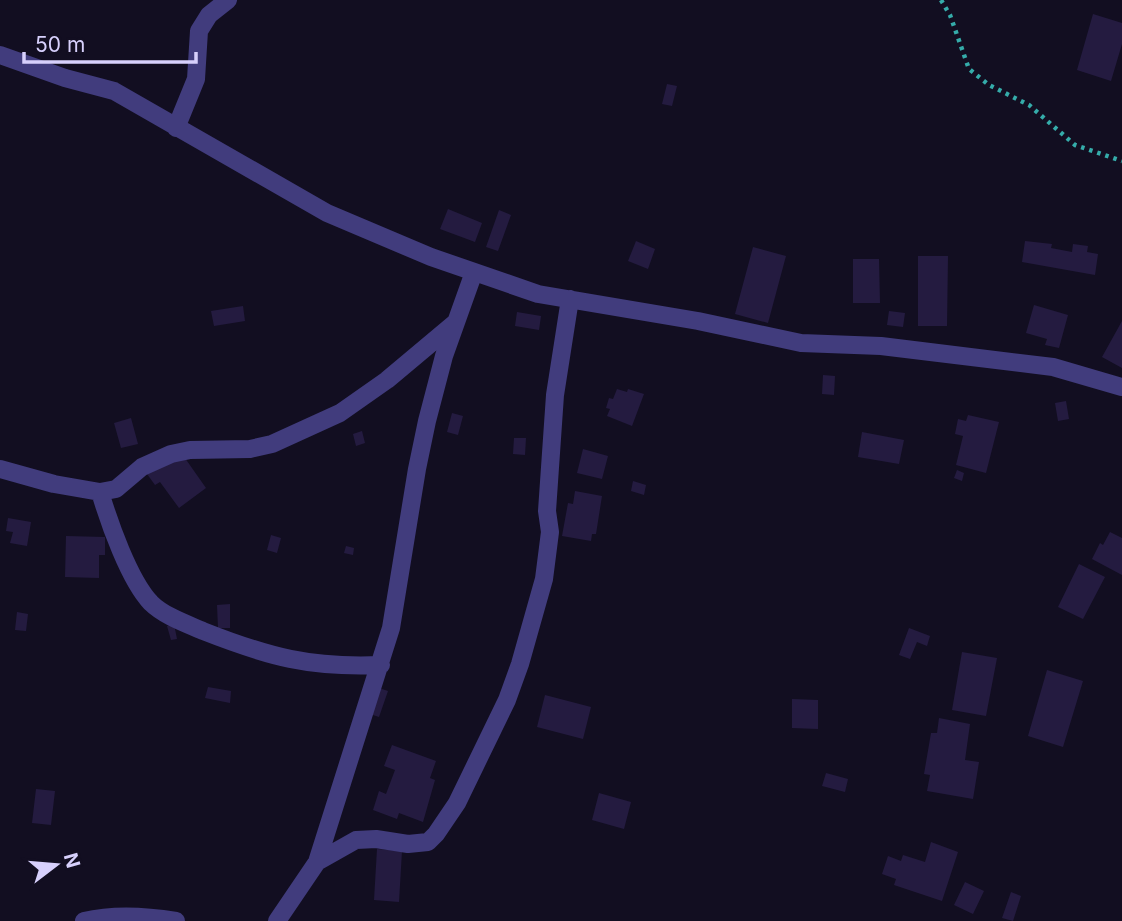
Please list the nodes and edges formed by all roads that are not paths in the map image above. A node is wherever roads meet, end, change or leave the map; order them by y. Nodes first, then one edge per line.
1 (228, 0) edge
2 (0, 55) edge
3 (176, 128) junction
4 (474, 272) junction
5 (570, 299) junction
6 (455, 323) junction
7 (1122, 387) edge
8 (0, 469) edge
9 (100, 492) junction
10 (381, 665) junction
11 (317, 862) junction
12 (85, 921) edge
13 (176, 921) edge
14 (277, 921) edge

1 - 3 street
2 - 3 street
3 - 4 street
4 - 5 street
4 - 6 street
5 - 7 street
5 - 11 street
6 - 9 street
6 - 10 street
8 - 9 street
9 - 10 street
10 - 11 street
11 - 14 street
12 - 13 street

